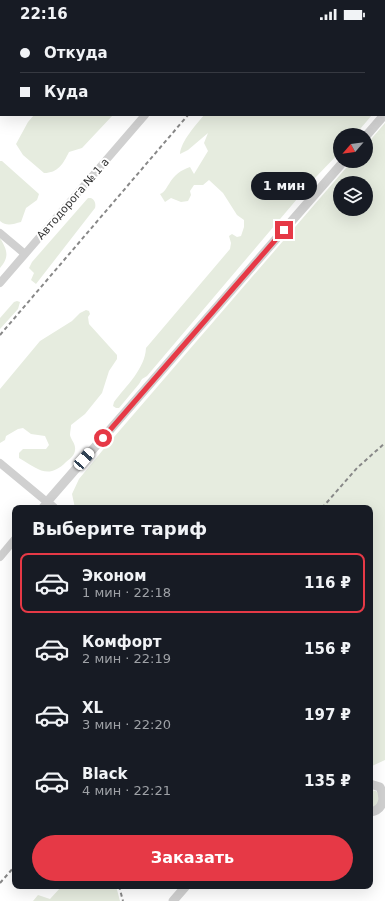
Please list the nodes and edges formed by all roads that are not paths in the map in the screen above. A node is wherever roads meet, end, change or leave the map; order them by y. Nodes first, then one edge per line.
1 (144, 116) edge
2 (383, 116) edge
3 (373, 128) edge
4 (338, 168) edge
5 (0, 233) edge
6 (25, 254) junction
7 (0, 283) edge
8 (0, 463) edge
9 (47, 505) edge
10 (49, 505) edge
11 (12, 543) edge
12 (0, 557) edge
13 (373, 781) edge
14 (373, 786) edge
15 (382, 790) edge
16 (373, 811) edge
17 (373, 812) edge
18 (385, 813) edge
19 (183, 889) edge
20 (173, 901) edge

1 - 6 street, Автодорога № 1 а
2 - 3 street
4 - 10 street
5 - 6 street
6 - 7 street, Автодорога № 1 а
8 - 9 street
11 - 12 street
13 - 15 street
14 - 15 street
15 - 16 street
17 - 18 street
19 - 20 street

